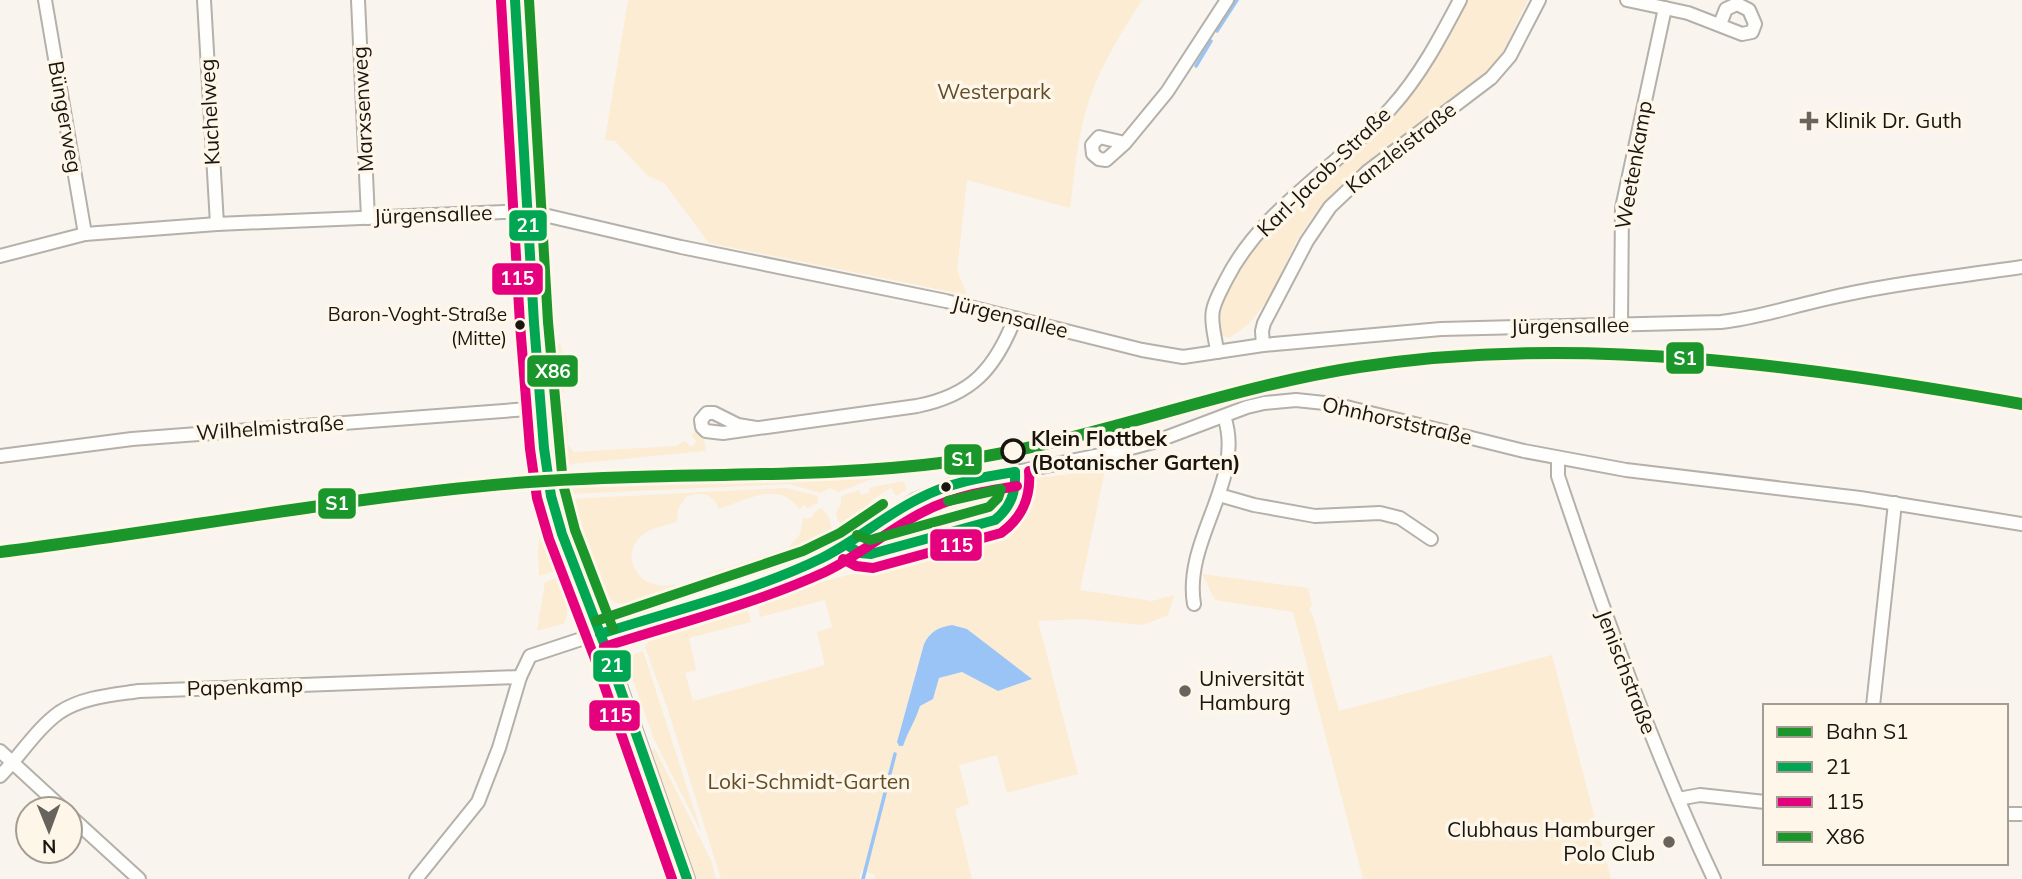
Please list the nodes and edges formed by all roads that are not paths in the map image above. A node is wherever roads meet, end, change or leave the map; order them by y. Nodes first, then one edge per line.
1 (45, 0) edge
2 (204, 0) edge
3 (358, 0) edge
4 (515, 0) edge
5 (1227, 0) edge
6 (1460, 0) edge
7 (1539, 0) edge
8 (1627, 0) edge
9 (1665, 8) junction
10 (1720, 24) dead end
11 (1125, 142) junction
12 (527, 211) junction
13 (368, 218) junction
14 (217, 224) junction
15 (85, 234) junction
16 (0, 256) edge
17 (2022, 267) edge
18 (1015, 318) junction
19 (1620, 324) junction
20 (1263, 345) junction
21 (1217, 352) junction
22 (542, 408) junction
23 (1224, 416) junction
24 (757, 428) dead end
25 (0, 456) edge
26 (1558, 458) junction
27 (1219, 495) junction
28 (1895, 503) junction
29 (2022, 524) edge
30 (1431, 538) dead end
31 (1194, 604) dead end
32 (600, 634) junction
33 (520, 677) junction
34 (1873, 704) edge
35 (0, 751) edge
36 (13, 763) junction
37 (0, 776) edge
38 (48, 795) edge
39 (1678, 799) junction
40 (1763, 802) edge
41 (84, 829) edge
42 (139, 879) edge
43 (416, 879) edge
44 (687, 879) edge
45 (1714, 879) edge

1 - 15 street, Büngerweg
2 - 14 street, Kuchelweg
3 - 13 street, Marxsenweg
4 - 12 street
5 - 11 street
6 - 21 street, Karl-Jacob-Straße
7 - 20 street, Kanzleistraße
8 - 9 street
9 - 10 street
9 - 19 street, Weetenkamp
11 - 11 street
12 - 13 street, Jürgensallee
12 - 18 street, Jürgensallee
12 - 22 street
13 - 14 street, Jürgensallee
14 - 15 street, Jürgensallee
15 - 16 street, Jürgensallee
17 - 19 street, Jürgensallee
18 - 21 street, Jürgensallee
18 - 24 street
19 - 20 street, Jürgensallee
20 - 21 street, Jürgensallee
22 - 25 street, Wilhelmistraße
22 - 32 street
23 - 26 street, Ohnhorststraße
23 - 27 street
23 - 32 street, Ohnhorststraße
26 - 28 street, Ohnhorststraße
26 - 39 street, Jenischstraße
27 - 30 street
27 - 31 street
28 - 29 street, Ohnhorststraße
28 - 34 street
32 - 33 street, Ohnhorststraße
32 - 44 street
33 - 36 street, Papenkamp
33 - 43 street
35 - 36 street
36 - 37 street, Papenkamp
36 - 38 street
39 - 40 street
39 - 45 street, Jenischstraße
41 - 42 street

